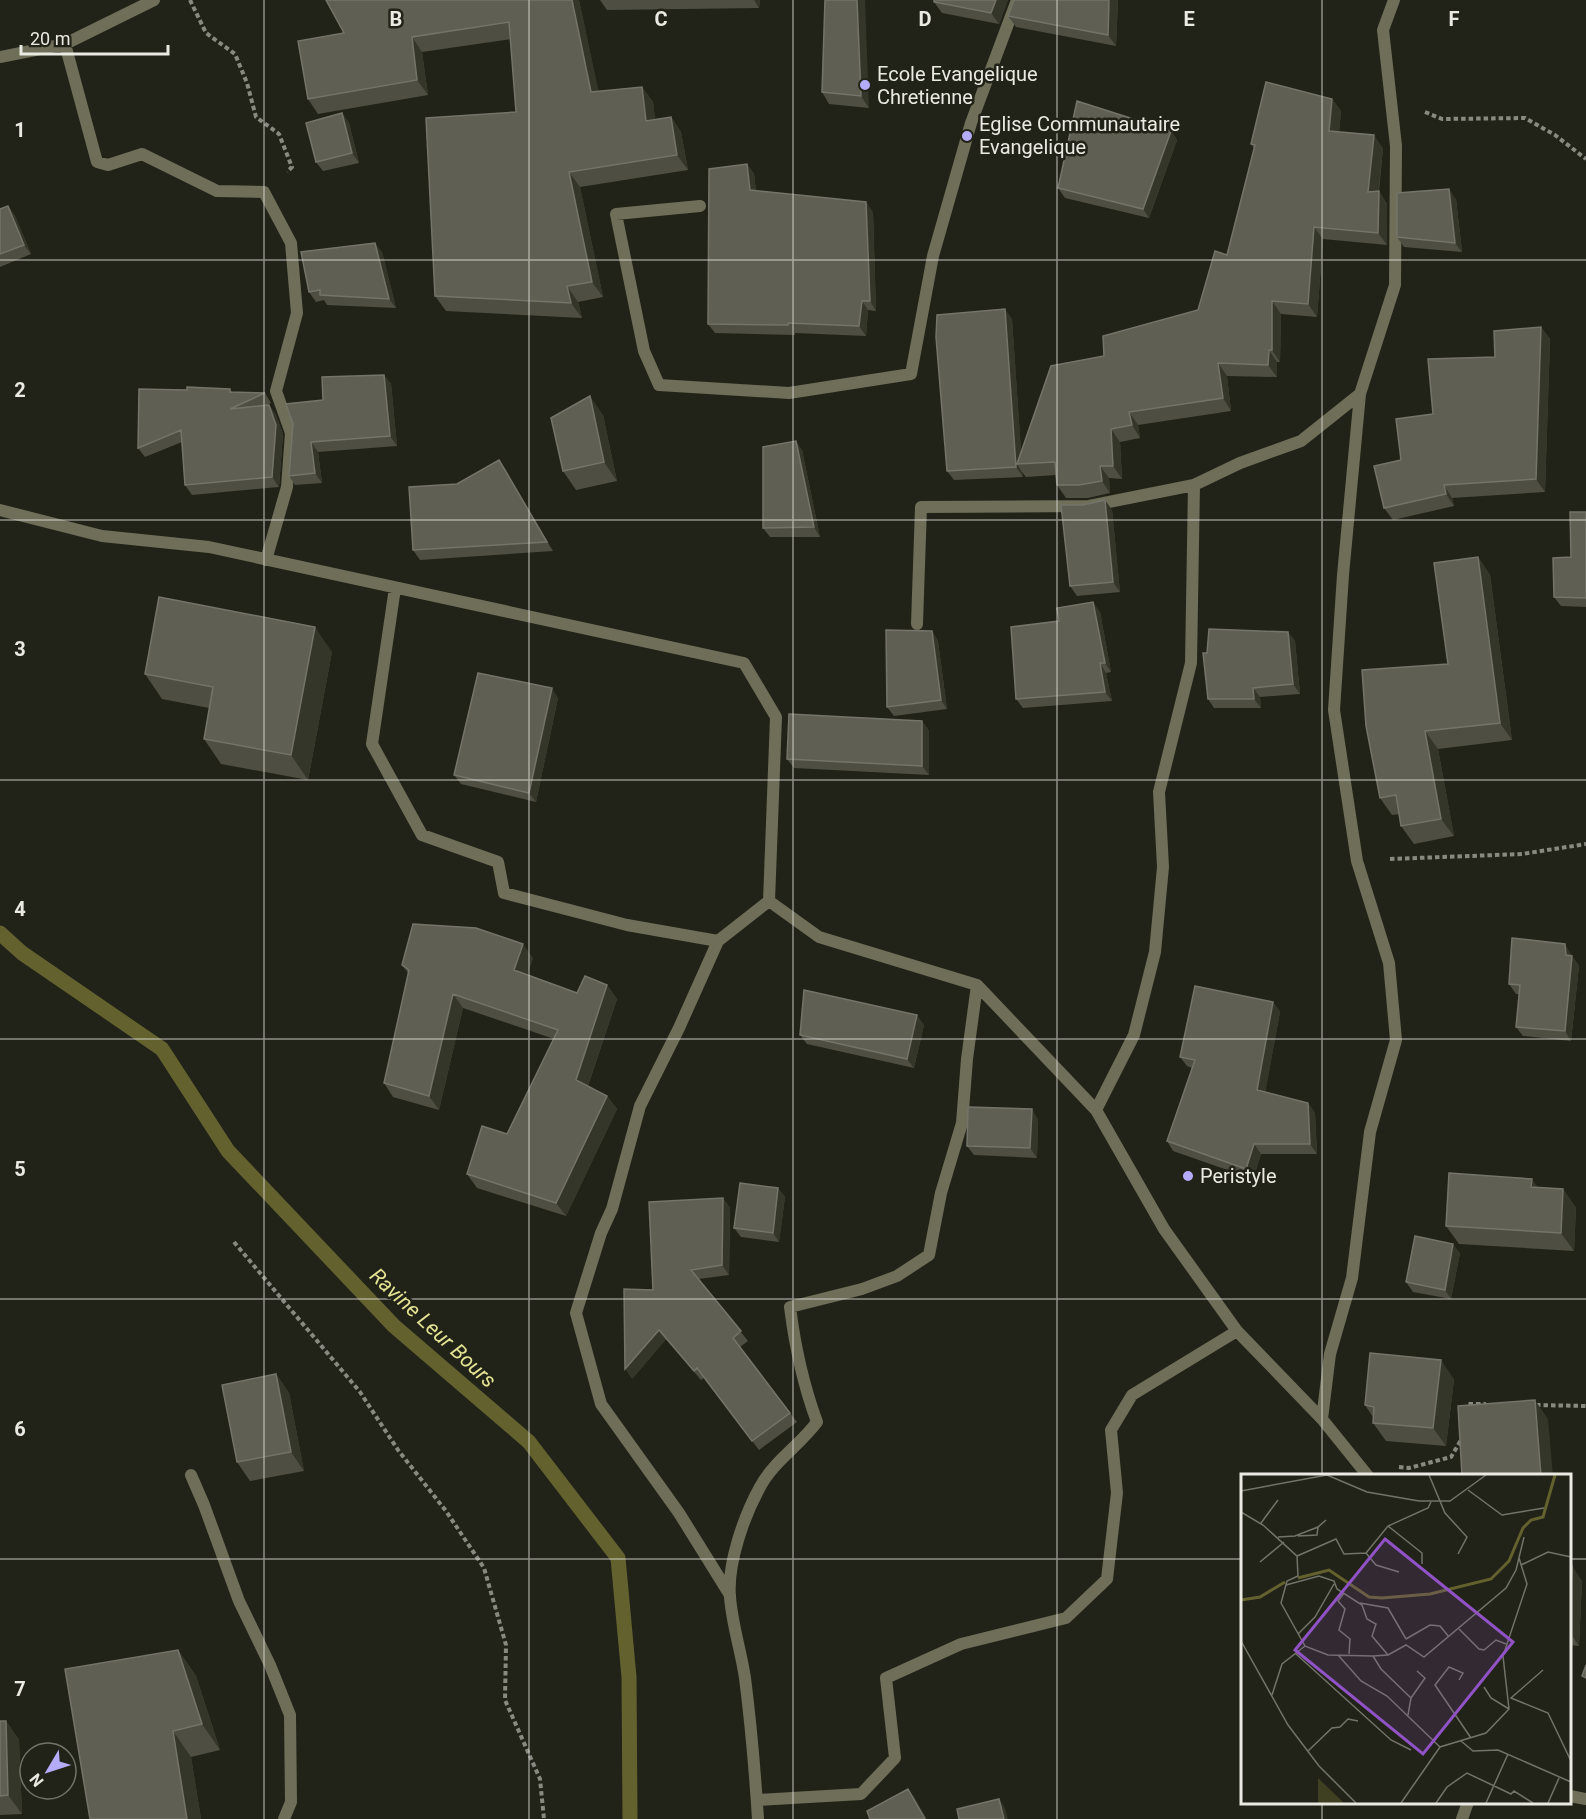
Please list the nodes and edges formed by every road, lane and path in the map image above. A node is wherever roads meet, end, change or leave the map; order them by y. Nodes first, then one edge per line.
1 (154, 0) edge
2 (190, 0) edge
3 (1017, 0) edge
4 (1394, 0) edge
5 (65, 44) junction
6 (0, 57) edge
7 (1391, 99) junction
8 (1586, 159) edge
9 (264, 192) junction
10 (700, 206) dead end
11 (1360, 394) junction
12 (1194, 485) junction
13 (0, 510) edge
14 (266, 560) junction
15 (395, 588) junction
16 (917, 624) dead end
17 (1586, 844) edge
18 (1357, 861) junction
19 (769, 901) junction
20 (718, 941) junction
21 (977, 986) junction
22 (1096, 1110) junction
23 (234, 1242) dead end
24 (1237, 1331) junction
25 (1491, 1404) edge
26 (1527, 1405) edge
27 (1586, 1406) edge
28 (1466, 1414) edge
29 (1322, 1419) junction
30 (1465, 1434) edge
31 (1408, 1468) dead end
32 (1366, 1474) edge
33 (190, 1475) dead end
34 (730, 1595) junction
35 (1571, 1796) edge
36 (1586, 1799) edge
37 (757, 1800) junction
38 (1468, 1804) edge
39 (284, 1819) edge
40 (544, 1819) edge
41 (758, 1819) edge
42 (1462, 1819) edge

1 - 5 street
2 - 9 path
3 - 10 street
4 - 7 street
5 - 6 street
5 - 9 street
7 - 8 path
7 - 11 street
9 - 14 street
11 - 12 street
11 - 18 street
12 - 16 street
12 - 22 street
13 - 14 street
14 - 15 street
15 - 19 street
15 - 20 street
17 - 18 path
18 - 29 street
19 - 20 street
19 - 21 street
20 - 34 street
21 - 22 street
21 - 34 street
22 - 24 street
23 - 40 path
24 - 29 street
24 - 37 street
25 - 28 path
26 - 27 path
29 - 32 street
30 - 31 path
33 - 39 street
34 - 37 street
35 - 36 street
37 - 41 street
38 - 42 street

